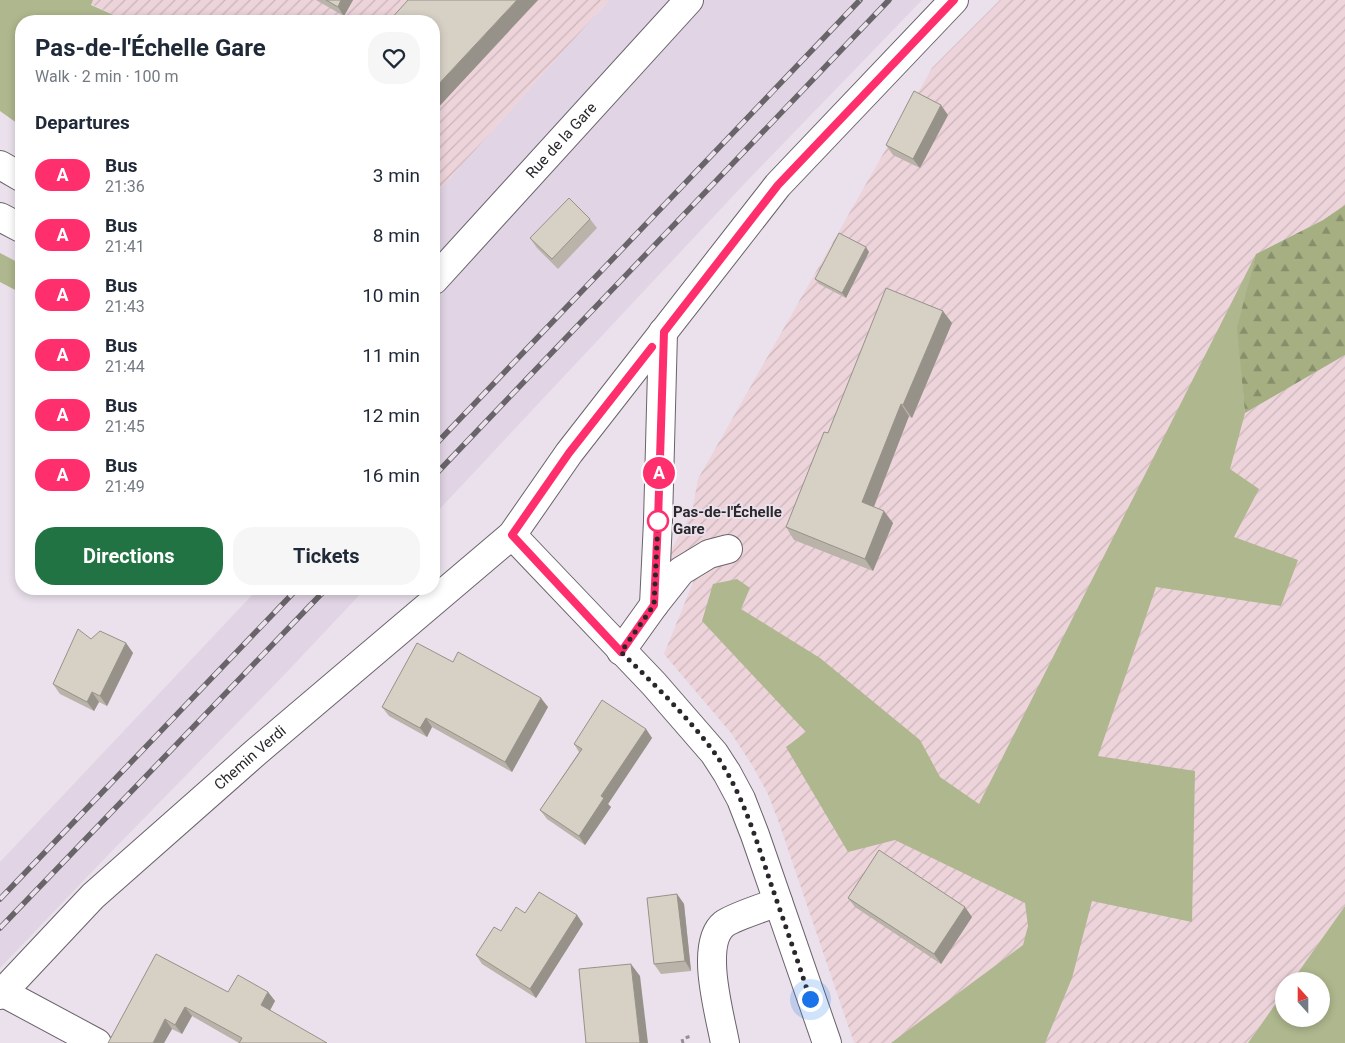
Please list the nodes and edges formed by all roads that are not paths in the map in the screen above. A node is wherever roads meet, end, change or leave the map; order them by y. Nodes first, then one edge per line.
1 (689, 0) edge
2 (954, 0) edge
3 (0, 165) edge
4 (15, 174) edge
5 (0, 217) edge
6 (15, 225) edge
7 (440, 273) edge
8 (664, 332) junction
9 (512, 535) junction
10 (728, 548) dead end
11 (654, 605) junction
12 (621, 652) junction
13 (778, 902) junction
14 (1, 994) edge
15 (97, 1043) edge
16 (725, 1043) edge
17 (827, 1043) edge

1 - 7 street, Rue de la Gare
2 - 8 street, Chemin Verdi
3 - 4 street
5 - 6 street
8 - 9 street, Chemin Verdi
8 - 11 street
9 - 12 street
9 - 14 street, Chemin Verdi
10 - 11 street
11 - 12 street
12 - 13 street
13 - 16 street
13 - 17 street
14 - 15 street

